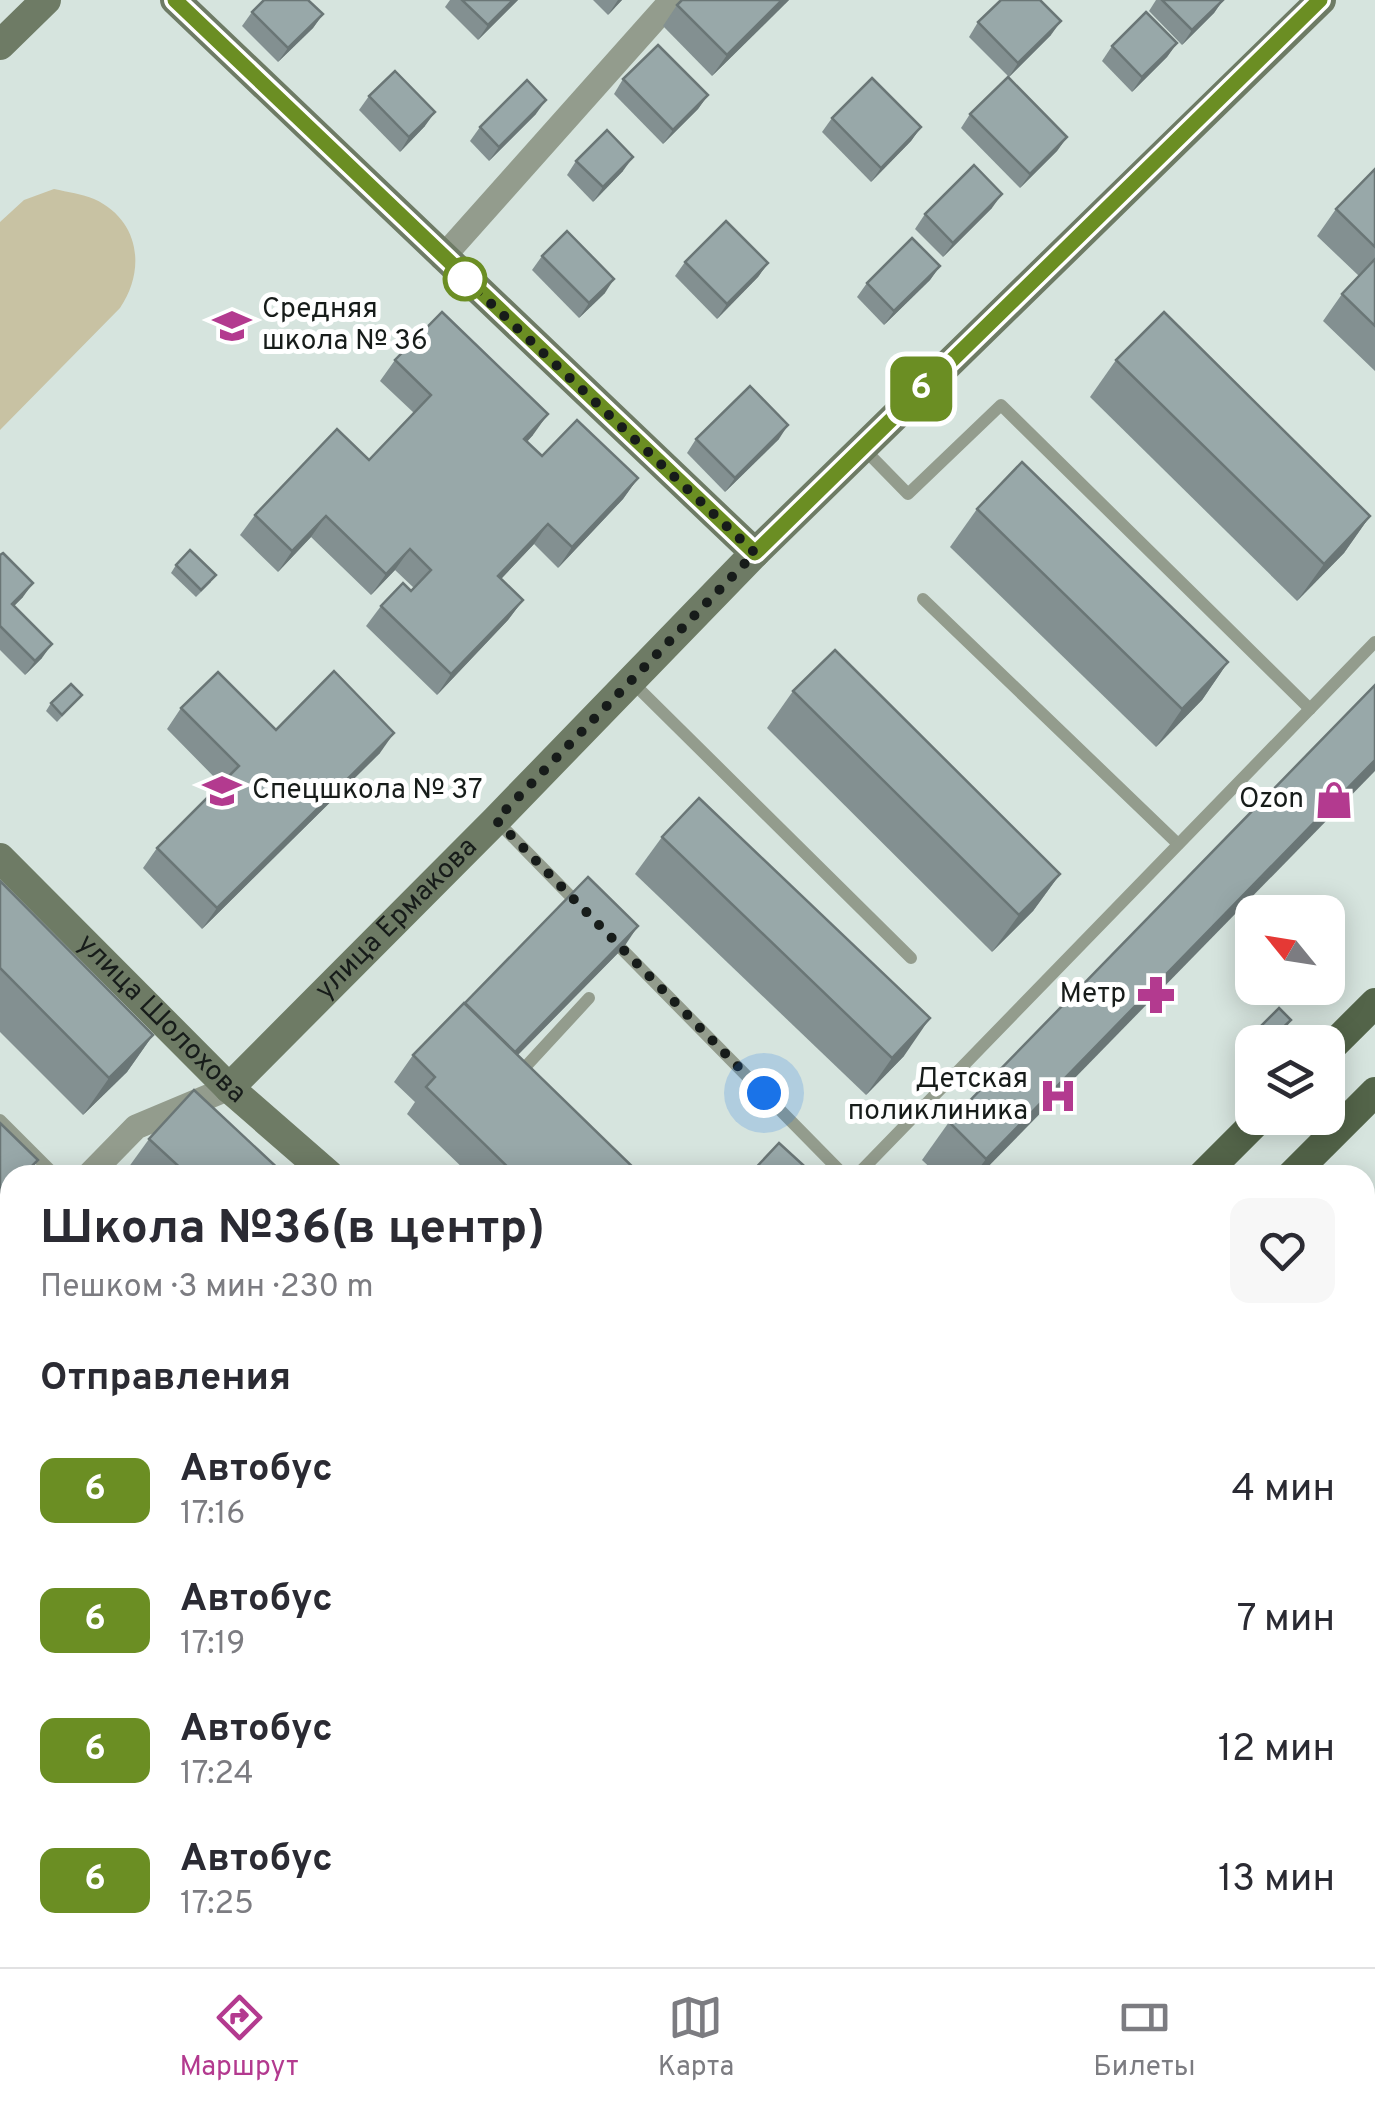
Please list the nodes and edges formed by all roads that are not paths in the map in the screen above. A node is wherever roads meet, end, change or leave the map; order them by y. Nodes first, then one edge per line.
1 (46, 0) edge
2 (175, 0) edge
3 (672, 0) edge
4 (1320, 0) edge
5 (0, 45) edge
6 (442, 258) junction
7 (862, 447) junction
8 (755, 553) junction
9 (924, 599) dead end
10 (1375, 642) edge
11 (631, 680) junction
12 (1310, 709) junction
13 (496, 820) junction
14 (1178, 844) junction
15 (0, 858) edge
16 (593, 920) edge
17 (607, 934) edge
18 (911, 958) dead end
19 (589, 998) edge
20 (1375, 1003) edge
21 (1345, 1033) edge
22 (229, 1088) junction
23 (1375, 1092) edge
24 (527, 1094) edge
25 (0, 1120) edge
26 (1243, 1135) edge
27 (46, 1165) edge
28 (100, 1165) edge
29 (318, 1165) edge
30 (834, 1165) edge
31 (867, 1165) edge
32 (1212, 1165) edge
33 (1302, 1165) edge

1 - 5 street
2 - 6 street
3 - 6 street
4 - 7 street, улица Ермакова
6 - 8 street
7 - 8 street, улица Ермакова
7 - 12 lane
8 - 11 street, улица Ермакова
9 - 14 lane
10 - 12 lane
11 - 13 street, улица Ермакова
11 - 18 lane
12 - 14 lane
13 - 16 lane
13 - 22 street, улица Ермакова
14 - 31 lane
15 - 22 street, улица Шолохова
17 - 30 lane
19 - 24 lane
20 - 21 main road
22 - 28 street, улица Ермакова
22 - 29 street, улица Шолохова
23 - 33 main road
25 - 27 lane
26 - 32 main road

